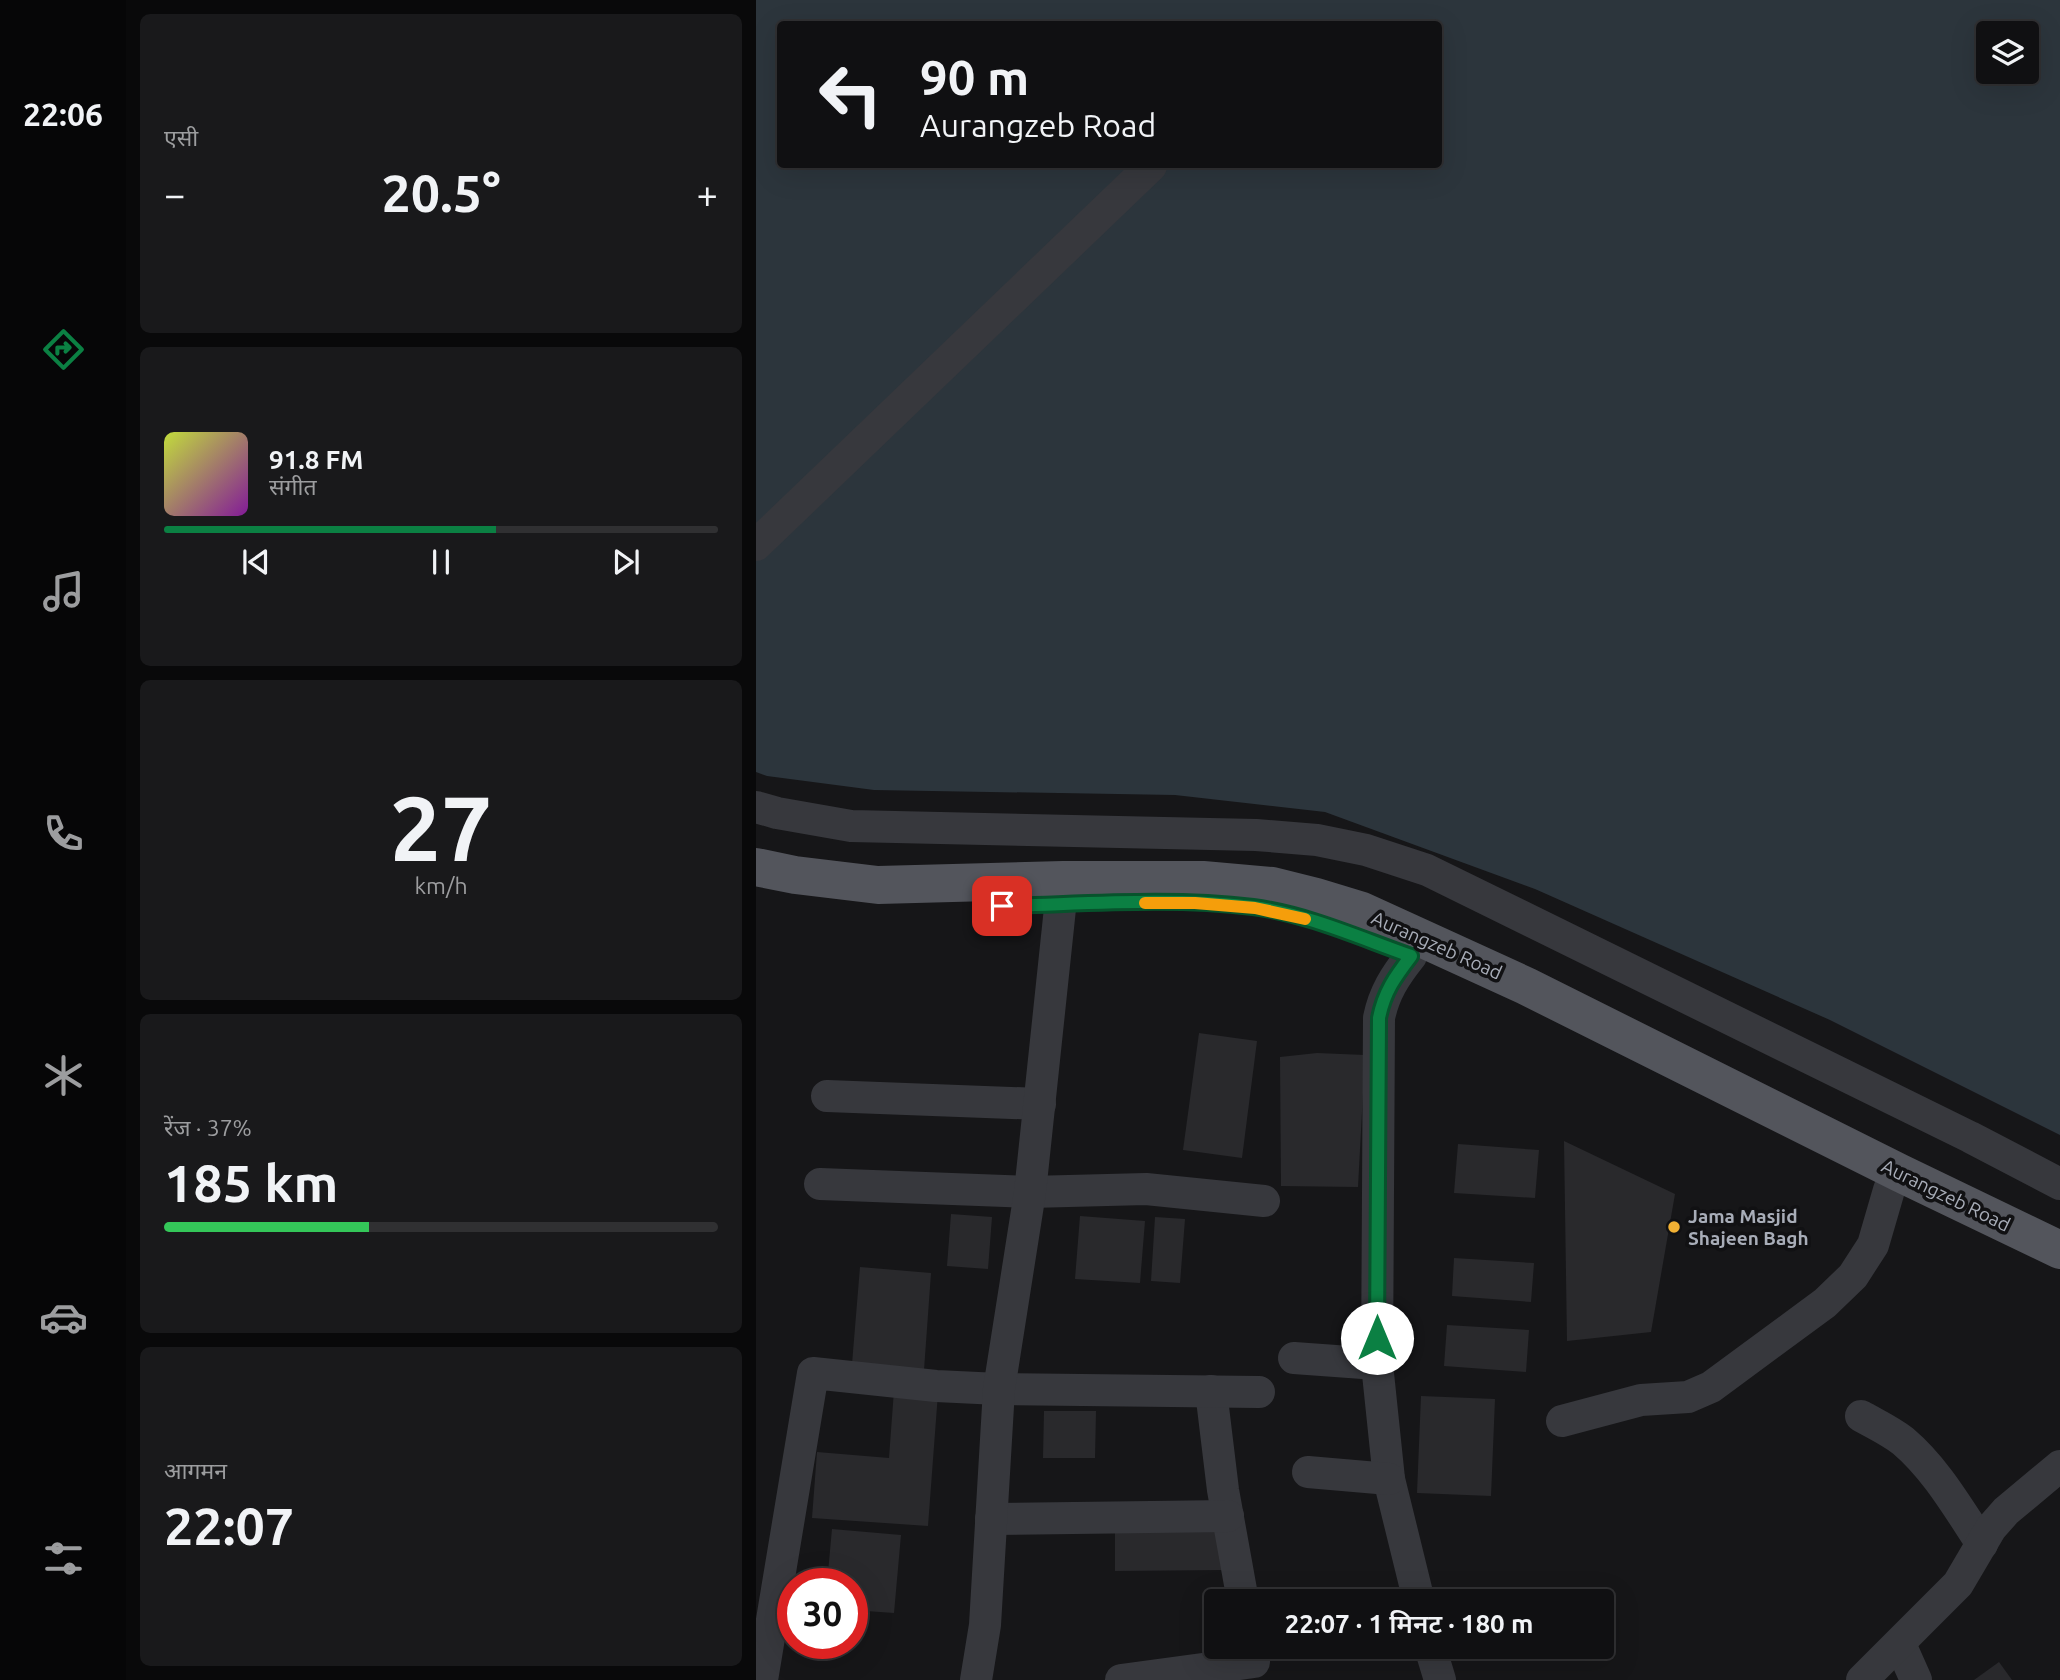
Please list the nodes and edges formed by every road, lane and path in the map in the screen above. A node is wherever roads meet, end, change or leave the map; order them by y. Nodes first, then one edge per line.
1 (1148, 168) edge
2 (756, 545) edge
3 (756, 807) edge
4 (756, 867) edge
5 (756, 891) edge
6 (1062, 892) junction
7 (1411, 956) junction
8 (827, 1096) dead end
9 (1040, 1104) junction
10 (820, 1184) dead end
11 (2060, 1184) edge
12 (1889, 1190) junction
13 (1030, 1192) junction
14 (1264, 1201) dead end
15 (2060, 1250) edge
16 (2060, 1274) edge
17 (1294, 1358) dead end
18 (1377, 1364) junction
19 (999, 1389) junction
20 (1211, 1391) junction
21 (1259, 1392) dead end
22 (1861, 1416) dead end
23 (1562, 1421) dead end
24 (2060, 1466) edge
25 (1308, 1472) dead end
26 (1388, 1479) junction
27 (1228, 1516) junction
28 (991, 1519) junction
29 (1982, 1544) junction
30 (1241, 1589) edge
31 (1416, 1589) edge
32 (1900, 1644) junction
33 (1434, 1659) edge
34 (1255, 1663) edge
35 (762, 1680) edge
36 (976, 1680) edge
37 (1121, 1680) edge
38 (1440, 1680) edge
39 (1862, 1680) edge
40 (1916, 1680) edge

1 - 2 street
3 - 11 street
4 - 6 main road, Aurangzeb Road
5 - 6 main road, Aurangzeb Road
6 - 7 main road, Aurangzeb Road
6 - 9 street
6 - 15 main road, Aurangzeb Road
7 - 12 main road, Aurangzeb Road
7 - 18 street
8 - 9 street
9 - 13 street
10 - 13 street
12 - 16 main road, Aurangzeb Road
12 - 23 street
13 - 14 street
13 - 19 street
17 - 18 street
18 - 26 street
19 - 20 street
19 - 28 street
19 - 35 street
20 - 21 street
20 - 27 street
22 - 29 street
24 - 29 street
25 - 26 street
26 - 31 street
27 - 28 street
27 - 30 street
28 - 36 street
29 - 32 street
32 - 39 street
32 - 40 street
33 - 38 street
34 - 37 street

